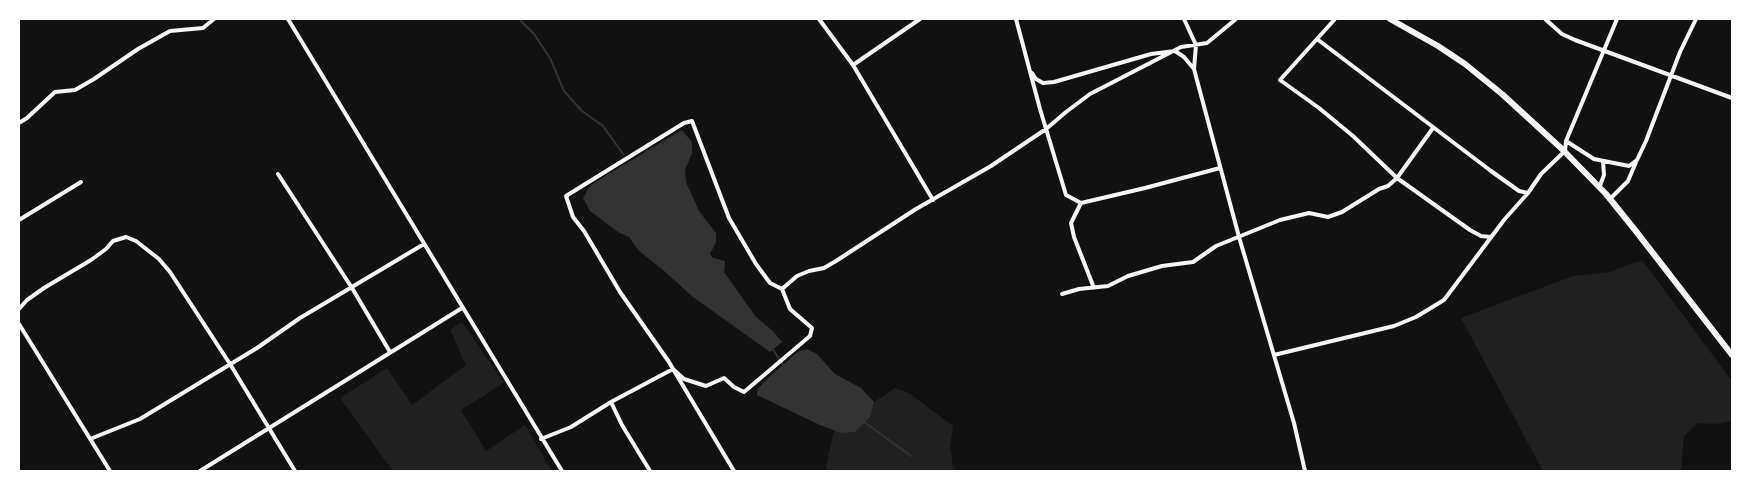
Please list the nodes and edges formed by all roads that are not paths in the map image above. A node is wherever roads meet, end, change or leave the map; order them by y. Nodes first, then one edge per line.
1 (214, 19) edge
2 (288, 19) edge
3 (819, 19) edge
4 (920, 19) edge
5 (1018, 19) edge
6 (1184, 19) edge
7 (1236, 19) edge
8 (1335, 19) edge
9 (1390, 19) edge
10 (1545, 19) edge
11 (1617, 19) edge
12 (1696, 19) edge
13 (1317, 39) junction
14 (1196, 45) junction
15 (1175, 51) junction
16 (1604, 51) junction
17 (853, 65) junction
18 (1194, 69) junction
19 (1030, 71) junction
20 (1672, 76) junction
21 (1732, 98) edge
22 (19, 122) edge
23 (1433, 128) junction
24 (1046, 129) junction
25 (1566, 141) junction
26 (1565, 152) junction
27 (1637, 160) junction
28 (1603, 161) junction
29 (1220, 168) junction
30 (278, 174) dead end
31 (1397, 178) junction
32 (82, 182) dead end
33 (1600, 188) junction
34 (1528, 193) junction
35 (1610, 199) junction
36 (933, 200) junction
37 (1081, 203) junction
38 (19, 220) edge
39 (1239, 237) junction
40 (1491, 237) junction
41 (424, 244) junction
42 (352, 288) junction
43 (1094, 288) junction
44 (782, 289) junction
45 (1062, 294) dead end
46 (462, 308) junction
47 (19, 309) edge
48 (19, 324) edge
49 (390, 352) junction
50 (1274, 355) junction
51 (1732, 355) edge
52 (230, 364) junction
53 (673, 370) junction
54 (611, 402) junction
55 (269, 428) junction
56 (541, 438) junction
57 (90, 439) junction
58 (110, 471) edge
59 (200, 471) edge
60 (295, 471) edge
61 (562, 471) edge
62 (650, 471) edge
63 (734, 471) edge
64 (1305, 471) edge

1 - 22 street
2 - 41 street
3 - 17 street
4 - 17 street
5 - 19 street
6 - 14 street
7 - 14 street
8 - 13 street
9 - 26 main road
10 - 16 street
11 - 16 street
12 - 20 street
13 - 23 street
13 - 31 street
14 - 15 street
14 - 18 street
15 - 18 street
15 - 19 street
15 - 24 street
16 - 20 street
16 - 25 street
17 - 36 street
18 - 29 street
19 - 24 street
20 - 21 street
20 - 27 street
23 - 31 street
23 - 34 street
24 - 36 street
24 - 37 street
25 - 26 street
25 - 28 street
26 - 33 main road
26 - 34 street
27 - 28 street
27 - 35 street
28 - 33 street
29 - 37 street
29 - 39 street
30 - 42 street
31 - 39 street
31 - 40 street
32 - 38 street
33 - 35 main road
34 - 40 street
35 - 51 main road
36 - 44 street
37 - 43 street
39 - 43 street
39 - 50 street
40 - 50 street
41 - 42 street
41 - 46 street
42 - 49 street
42 - 52 street
43 - 45 street
44 - 53 street
44 - 53 street
46 - 49 street
46 - 56 street
47 - 52 street
48 - 57 street
49 - 55 street
50 - 64 street
52 - 55 street
52 - 57 street
53 - 54 street
53 - 63 street
54 - 56 street
54 - 62 street
55 - 59 street
55 - 60 street
56 - 61 street
57 - 58 street

